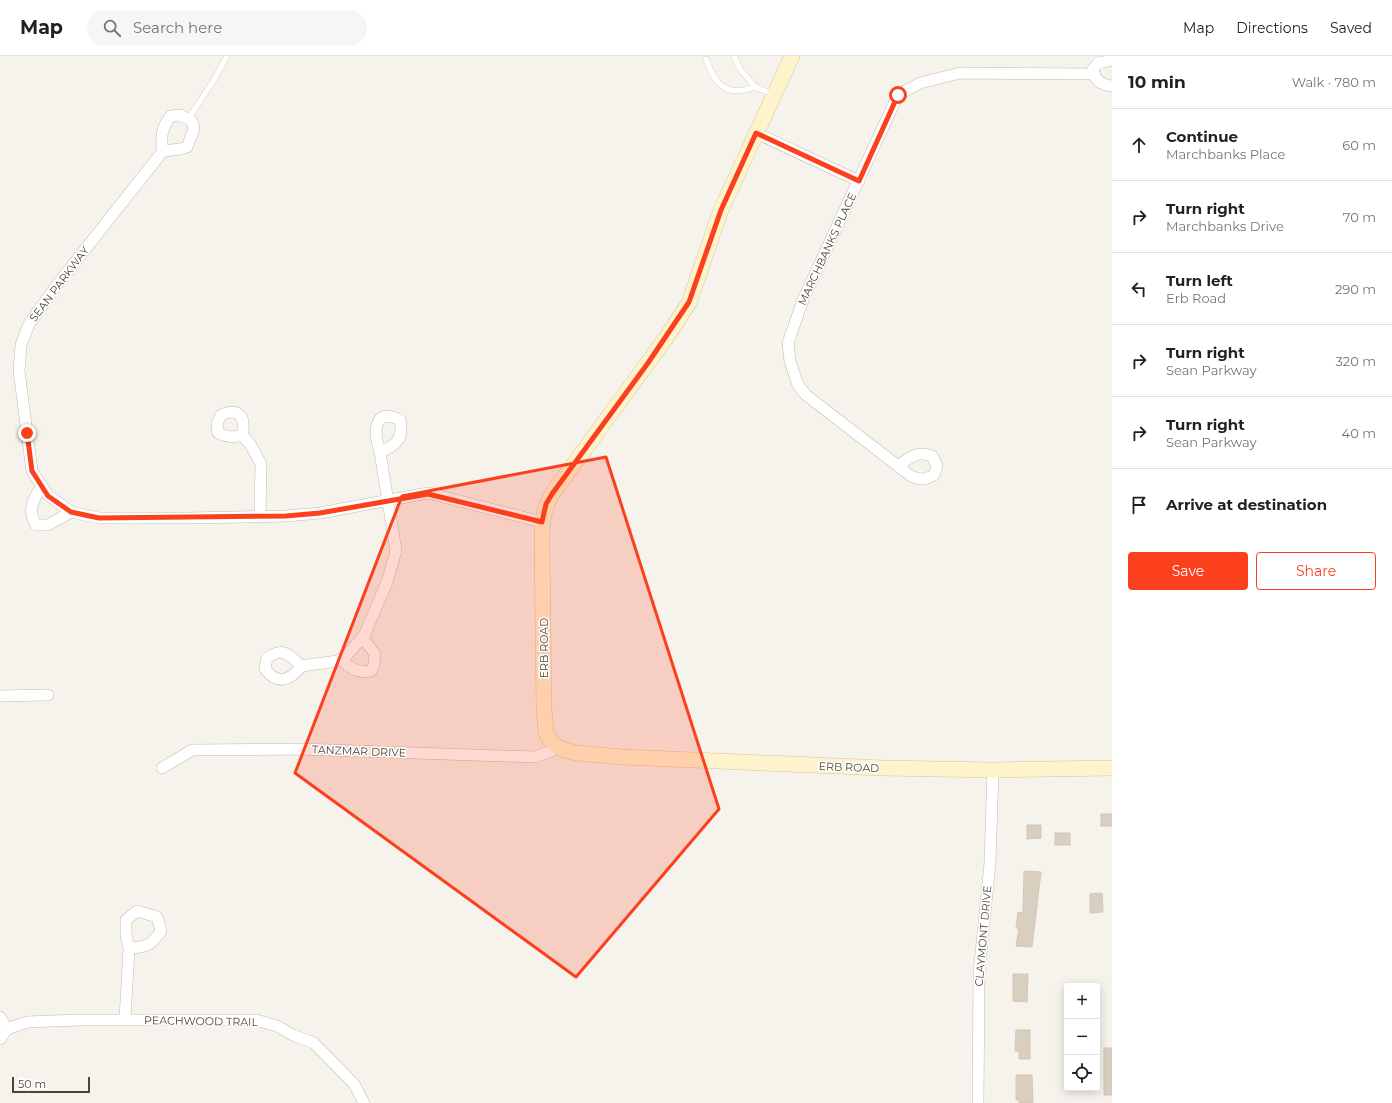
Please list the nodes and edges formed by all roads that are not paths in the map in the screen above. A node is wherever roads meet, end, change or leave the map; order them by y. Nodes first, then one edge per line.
1 (227, 56) edge
2 (734, 56) edge
3 (792, 56) edge
4 (706, 59) dead end
5 (1112, 60) edge
6 (1094, 74) junction
7 (1112, 86) edge
8 (755, 88) junction
9 (774, 95) junction
10 (188, 119) junction
11 (756, 133) junction
12 (163, 151) junction
13 (859, 181) junction
14 (242, 435) dead end
15 (380, 452) dead end
16 (898, 465) dead end
17 (42, 486) junction
18 (388, 499) junction
19 (71, 512) junction
20 (260, 516) junction
21 (542, 522) junction
22 (362, 638) junction
23 (341, 659) junction
24 (302, 666) dead end
25 (48, 695) dead end
26 (0, 696) edge
27 (559, 748) junction
28 (162, 768) dead end
29 (1112, 768) edge
30 (993, 770) junction
31 (129, 948) dead end
32 (0, 1017) edge
33 (125, 1019) junction
34 (7, 1029) junction
35 (0, 1039) edge
36 (364, 1103) edge
37 (978, 1103) edge

1 - 10 lane
2 - 8 lane
3 - 9 street, ERB ROAD
4 - 8 lane
5 - 6 street
6 - 7 street
6 - 13 street, MARCHBANKS PLACE
8 - 9 lane
9 - 11 street, ERB ROAD
10 - 12 street
10 - 12 street
11 - 13 street
11 - 21 street, ERB ROAD
12 - 17 street, SEAN PARKWAY
13 - 16 street, MARCHBANKS PLACE
14 - 20 street
15 - 18 street
17 - 19 street, SEAN PARKWAY
17 - 19 street
18 - 20 street, SEAN PARKWAY
18 - 21 street, SEAN PARKWAY
18 - 22 street
19 - 20 street, SEAN PARKWAY
21 - 27 street, ERB ROAD
22 - 23 street
22 - 23 street
23 - 24 street
25 - 26 street
27 - 28 street, TANZMAR DRIVE
27 - 30 street, ERB ROAD
29 - 30 street, ERB ROAD
30 - 37 street, CLAYMONT DRIVE
31 - 33 street
32 - 34 street
33 - 34 street, PEACHWOOD TRAIL
33 - 36 street, PEACHWOOD TRAIL
34 - 35 street

